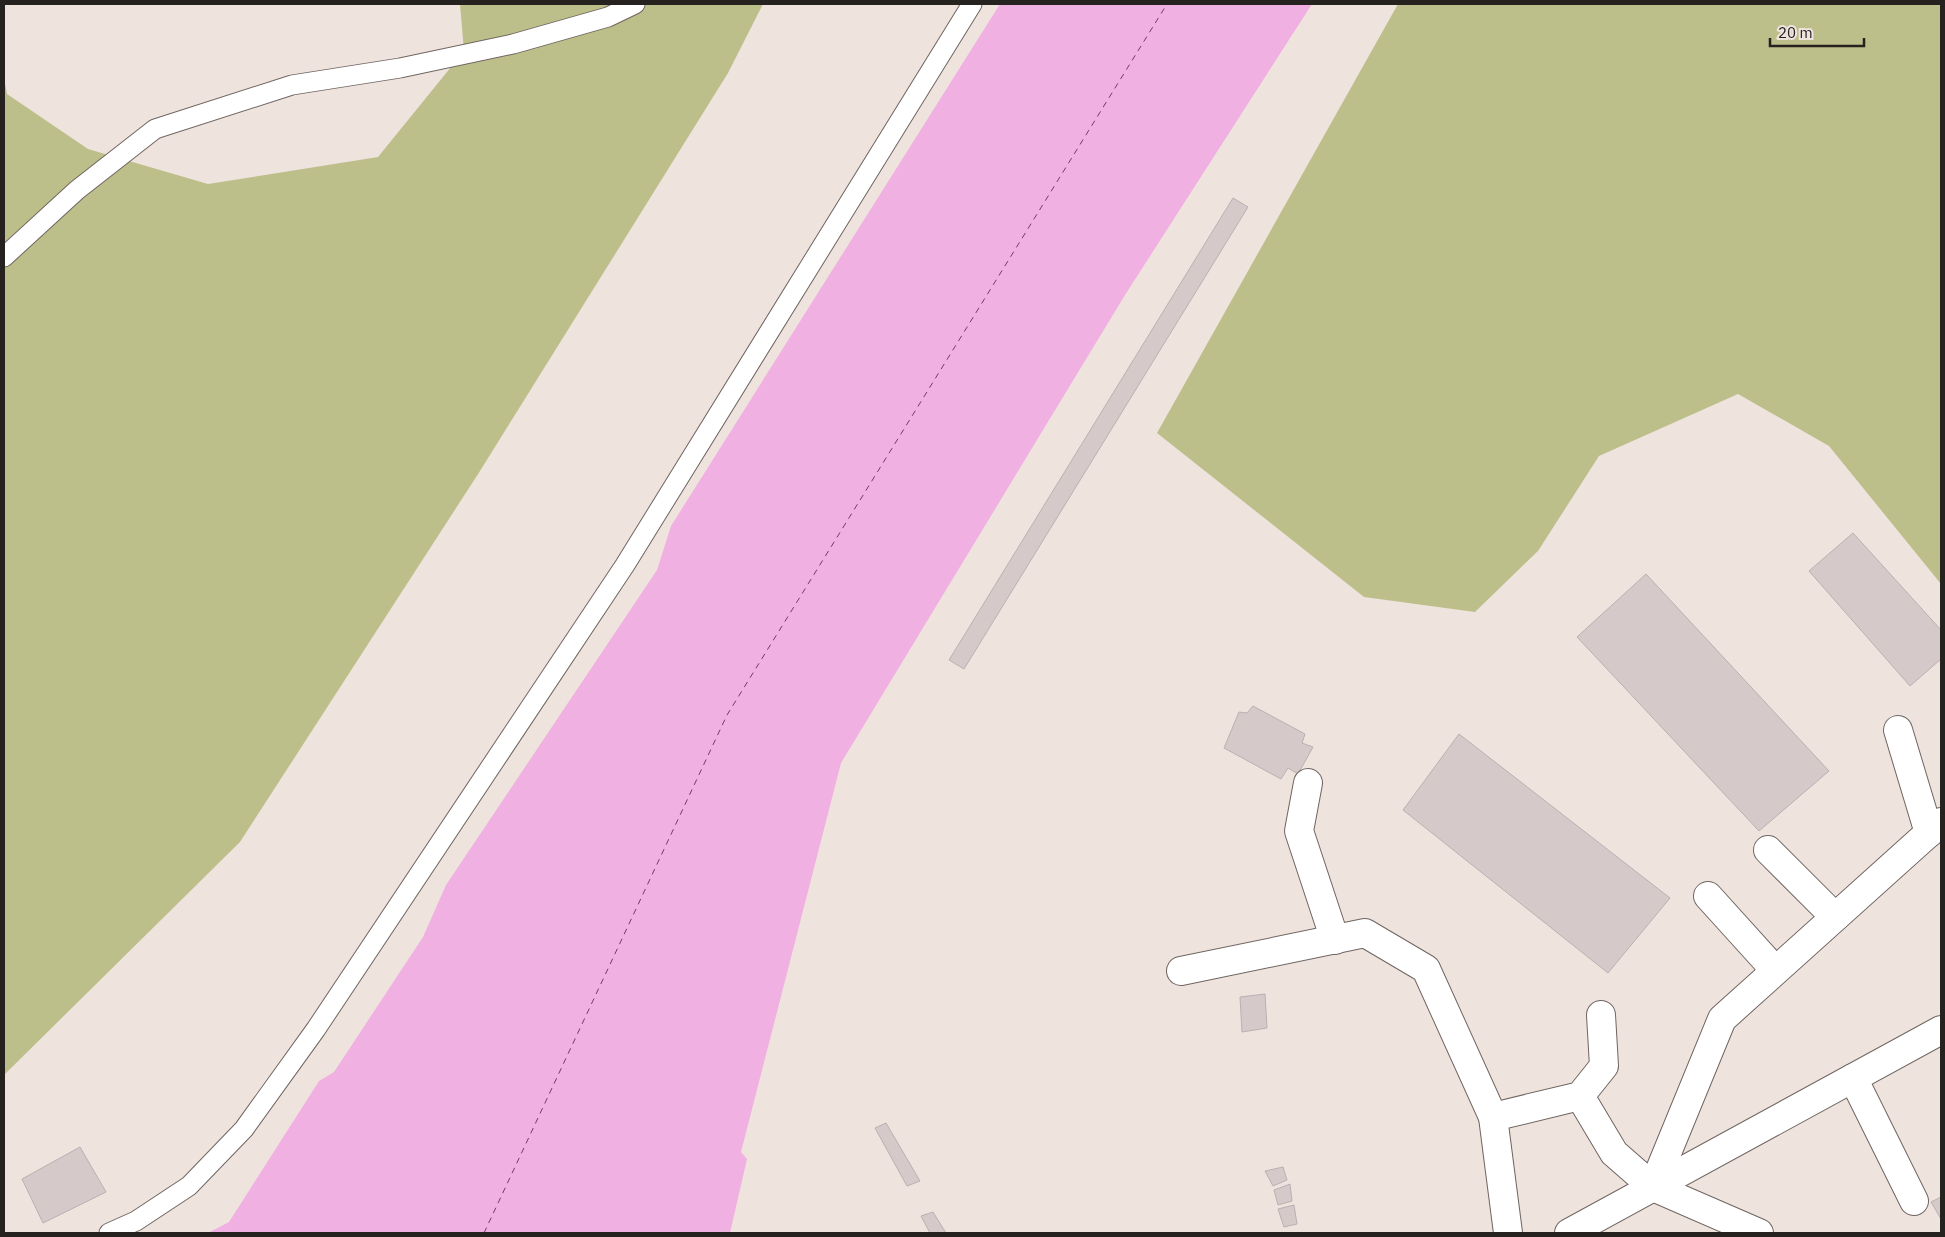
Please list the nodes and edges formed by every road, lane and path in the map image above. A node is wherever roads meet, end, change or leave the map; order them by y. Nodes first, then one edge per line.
1 (635, 4) edge
2 (972, 4) edge
3 (4, 258) edge
4 (1898, 730) dead end
5 (1308, 783) dead end
6 (1935, 828) edge
7 (1768, 850) dead end
8 (1708, 896) dead end
9 (1834, 917) junction
10 (1335, 940) junction
11 (1775, 970) junction
12 (1181, 971) dead end
13 (1601, 1015) dead end
14 (1941, 1030) edge
15 (1853, 1078) junction
16 (1580, 1096) junction
17 (1493, 1117) junction
18 (1653, 1187) junction
19 (1914, 1201) dead end
20 (109, 1233) edge
21 (1508, 1233) edge
22 (1569, 1233) edge
23 (1759, 1233) edge

1 - 3 lane
2 - 20 lane
4 - 6 street
5 - 10 street
6 - 9 street
7 - 9 street
8 - 11 street
9 - 11 street
10 - 12 street
10 - 17 street
11 - 18 street
13 - 16 street
14 - 15 street
15 - 18 street
15 - 19 street
16 - 17 street
16 - 18 street
17 - 21 street
18 - 22 street
18 - 23 street

